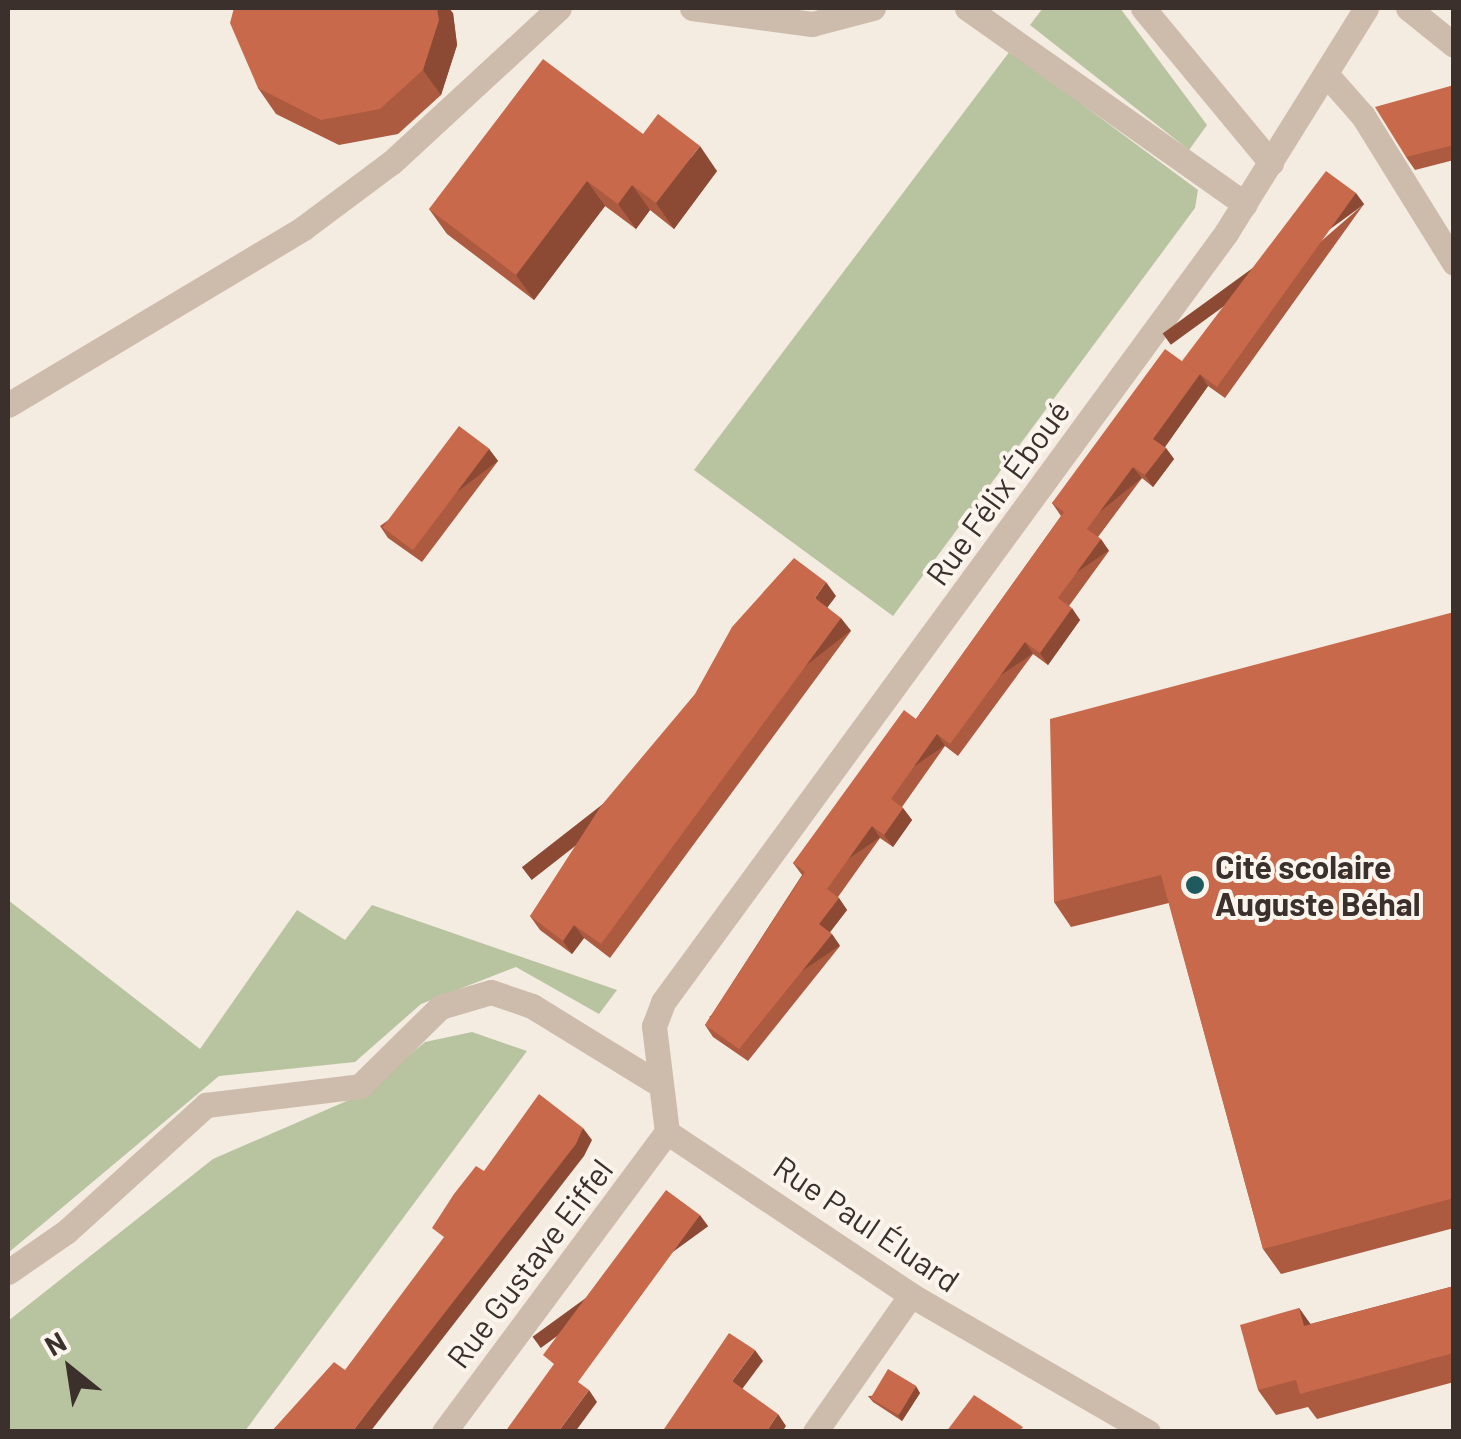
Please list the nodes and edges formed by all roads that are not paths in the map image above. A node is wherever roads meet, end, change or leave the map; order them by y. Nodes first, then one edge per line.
1 (559, 8) edge
2 (692, 8) edge
3 (873, 8) edge
4 (967, 8) edge
5 (1143, 8) edge
6 (1366, 8) edge
7 (1408, 8) edge
8 (1454, 45) edge
9 (1326, 74) junction
10 (1272, 164) junction
11 (1245, 204) junction
12 (1454, 263) edge
13 (8, 405) edge
14 (654, 1080) junction
15 (667, 1132) junction
16 (8, 1272) edge
17 (911, 1295) junction
18 (1110, 1423) edge
19 (444, 1432) edge
20 (814, 1432) edge
21 (1148, 1432) edge

1 - 13 street
2 - 3 street
4 - 11 street
5 - 10 street
6 - 9 street, Rue Félix Éboué
7 - 8 street
9 - 10 street, Rue Félix Éboué
9 - 12 street
10 - 11 street, Rue Félix Éboué
11 - 14 street, Rue Félix Éboué
14 - 15 street
14 - 16 street
15 - 17 street, Rue Paul Éluard
15 - 19 street, Rue Gustave Eiffel
17 - 18 street, Rue Paul Éluard
17 - 20 street
18 - 21 street, Rue Paul Éluard

